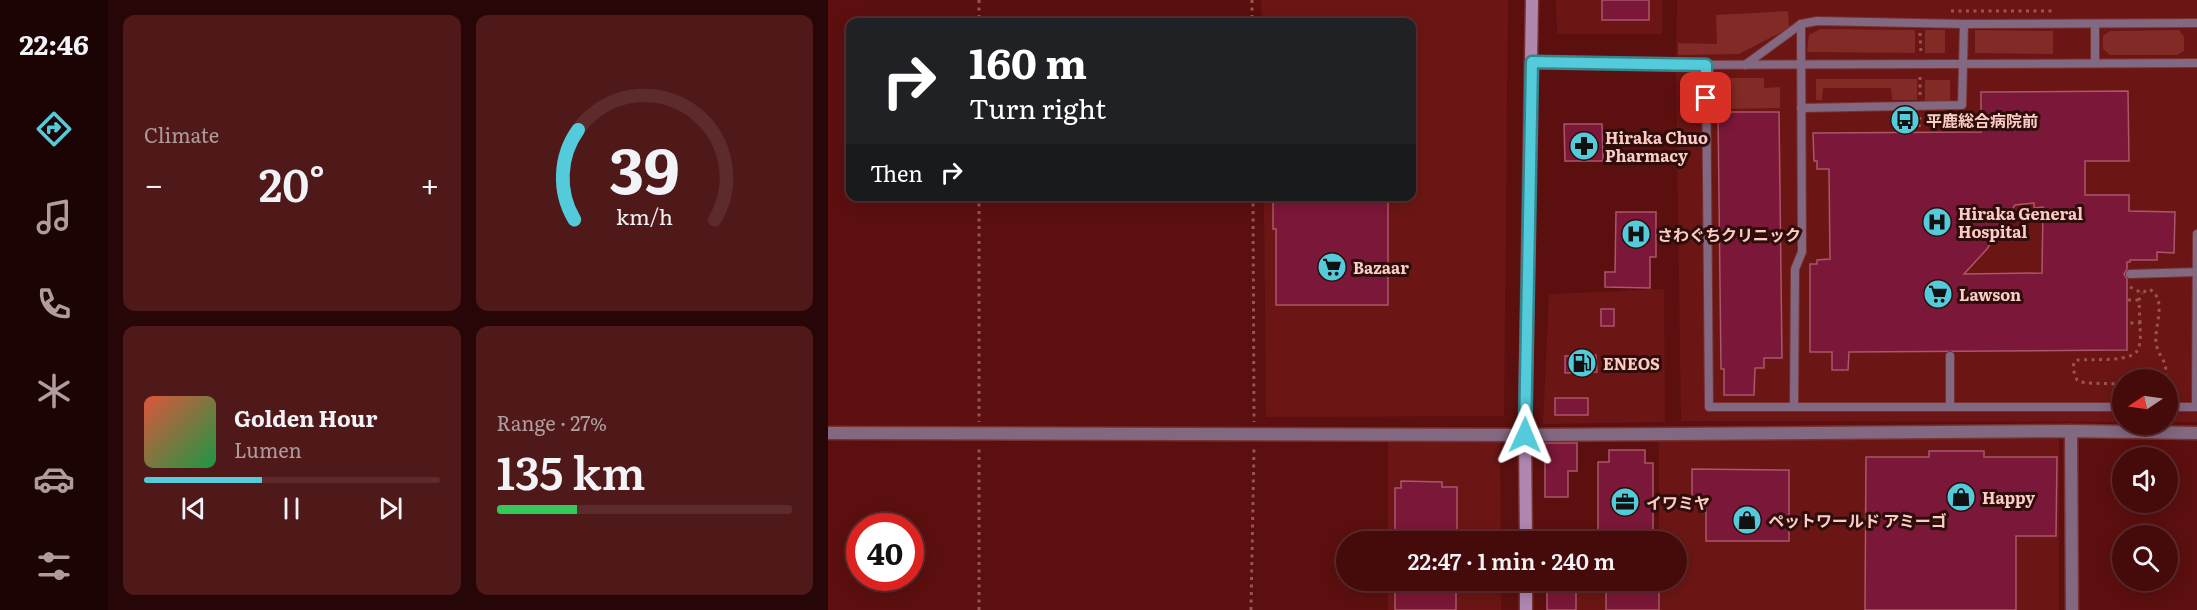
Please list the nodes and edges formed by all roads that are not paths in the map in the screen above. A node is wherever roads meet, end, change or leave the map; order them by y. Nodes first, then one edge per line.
1 (1532, 0) edge
2 (2197, 23) edge
3 (1801, 24) junction
4 (1964, 24) junction
5 (2095, 24) junction
6 (1782, 38) junction
7 (1800, 48) junction
8 (1532, 62) junction
9 (2095, 63) junction
10 (2197, 63) edge
11 (1963, 64) junction
12 (1706, 65) junction
13 (1745, 65) junction
14 (1800, 65) junction
15 (1801, 108) junction
16 (2197, 234) edge
17 (2197, 273) edge
18 (2130, 274) dead end
19 (1950, 356) dead end
20 (1794, 406) junction
21 (1950, 406) junction
22 (2112, 407) edge
23 (2178, 407) edge
24 (2071, 431) junction
25 (828, 433) edge
26 (2197, 433) edge
27 (1525, 435) junction
28 (1526, 531) edge
29 (1526, 591) edge
30 (1526, 610) edge
31 (2072, 610) edge

1 - 8 street
2 - 5 lane
3 - 4 lane
3 - 6 lane
3 - 7 lane
4 - 5 lane
4 - 11 lane
5 - 9 lane
6 - 7 lane
6 - 13 lane
7 - 14 lane
8 - 12 lane
8 - 27 street
9 - 10 lane
9 - 11 lane
11 - 14 lane
11 - 15 lane
12 - 13 lane
12 - 20 lane
13 - 14 lane
14 - 15 lane
15 - 20 lane
16 - 17 lane
17 - 18 lane
17 - 23 lane
19 - 21 lane
20 - 21 lane
21 - 22 lane
24 - 26 street
24 - 27 street
24 - 31 street
25 - 27 street
27 - 28 street
29 - 30 street

